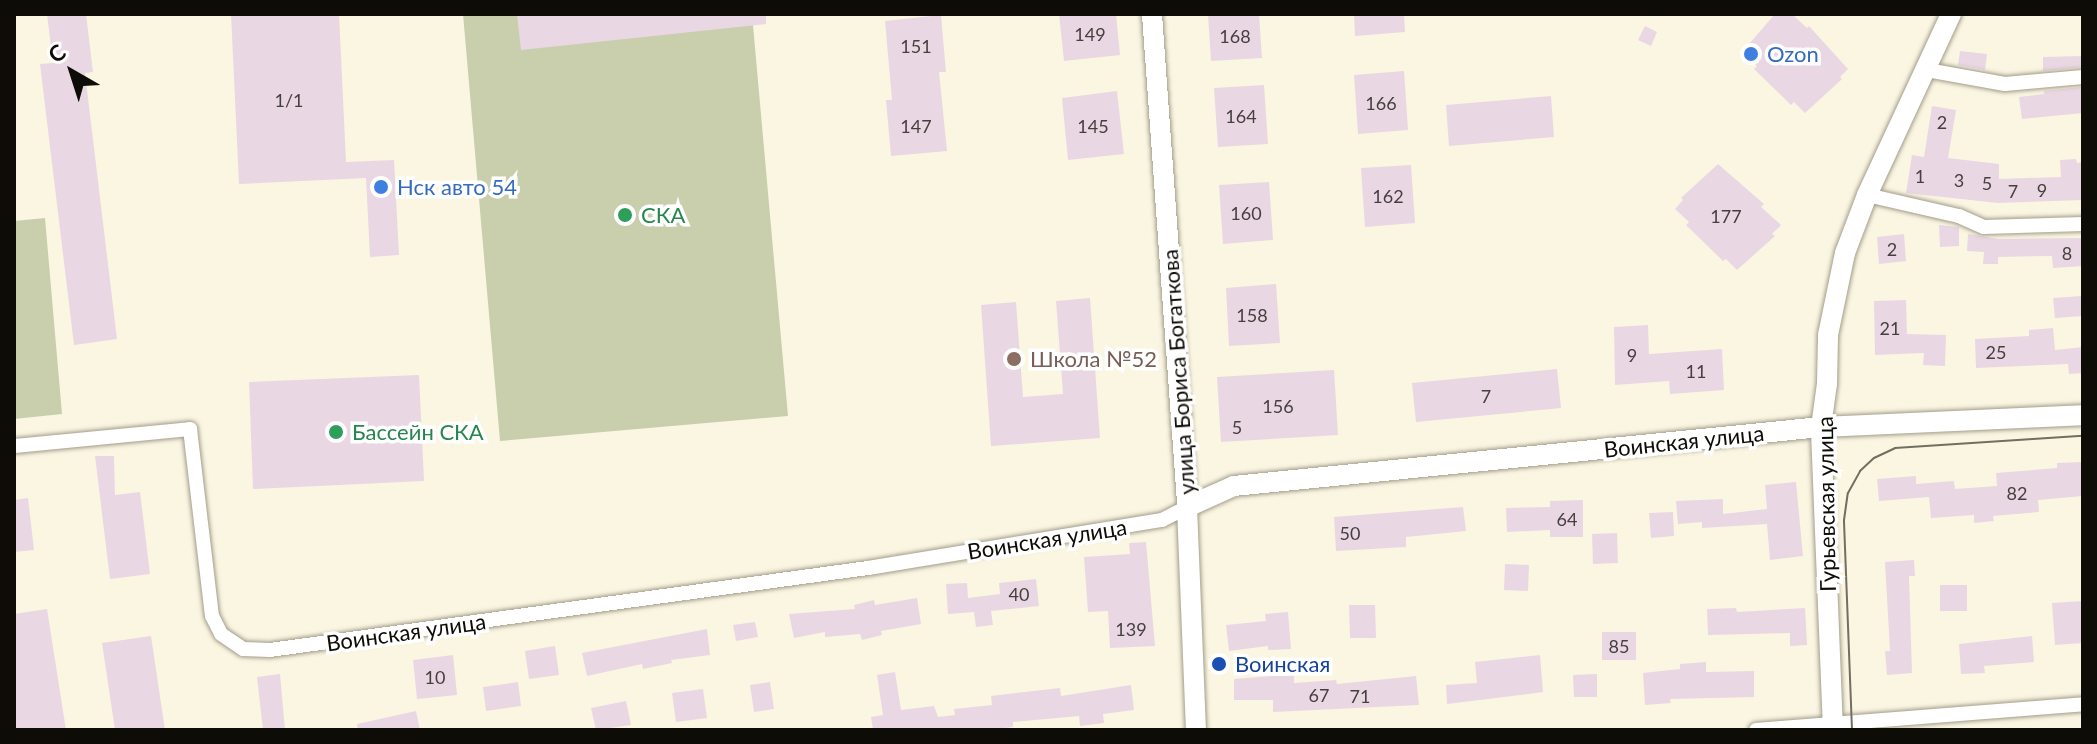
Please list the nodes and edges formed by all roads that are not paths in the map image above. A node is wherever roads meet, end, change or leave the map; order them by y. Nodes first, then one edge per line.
1 (1152, 14) edge
2 (1951, 14) edge
3 (1927, 70) junction
4 (2083, 77) edge
5 (1867, 195) junction
6 (2083, 224) edge
7 (2083, 415) edge
8 (1821, 427) junction
9 (14, 446) edge
10 (1187, 507) junction
11 (2083, 704) edge
12 (1833, 728) edge
13 (1196, 730) edge
14 (1756, 730) edge

1 - 10 street, улица Бориса Богаткова
2 - 3 street, Гурьевская улица
3 - 4 street
3 - 5 street, Гурьевская улица
5 - 6 street
5 - 8 street, Гурьевская улица
7 - 8 street, Воинская улица
8 - 10 street, Воинская улица
8 - 12 street, Гурьевская улица
9 - 10 street, Воинская улица
10 - 13 street, улица Бориса Богаткова
11 - 12 street
12 - 14 street

